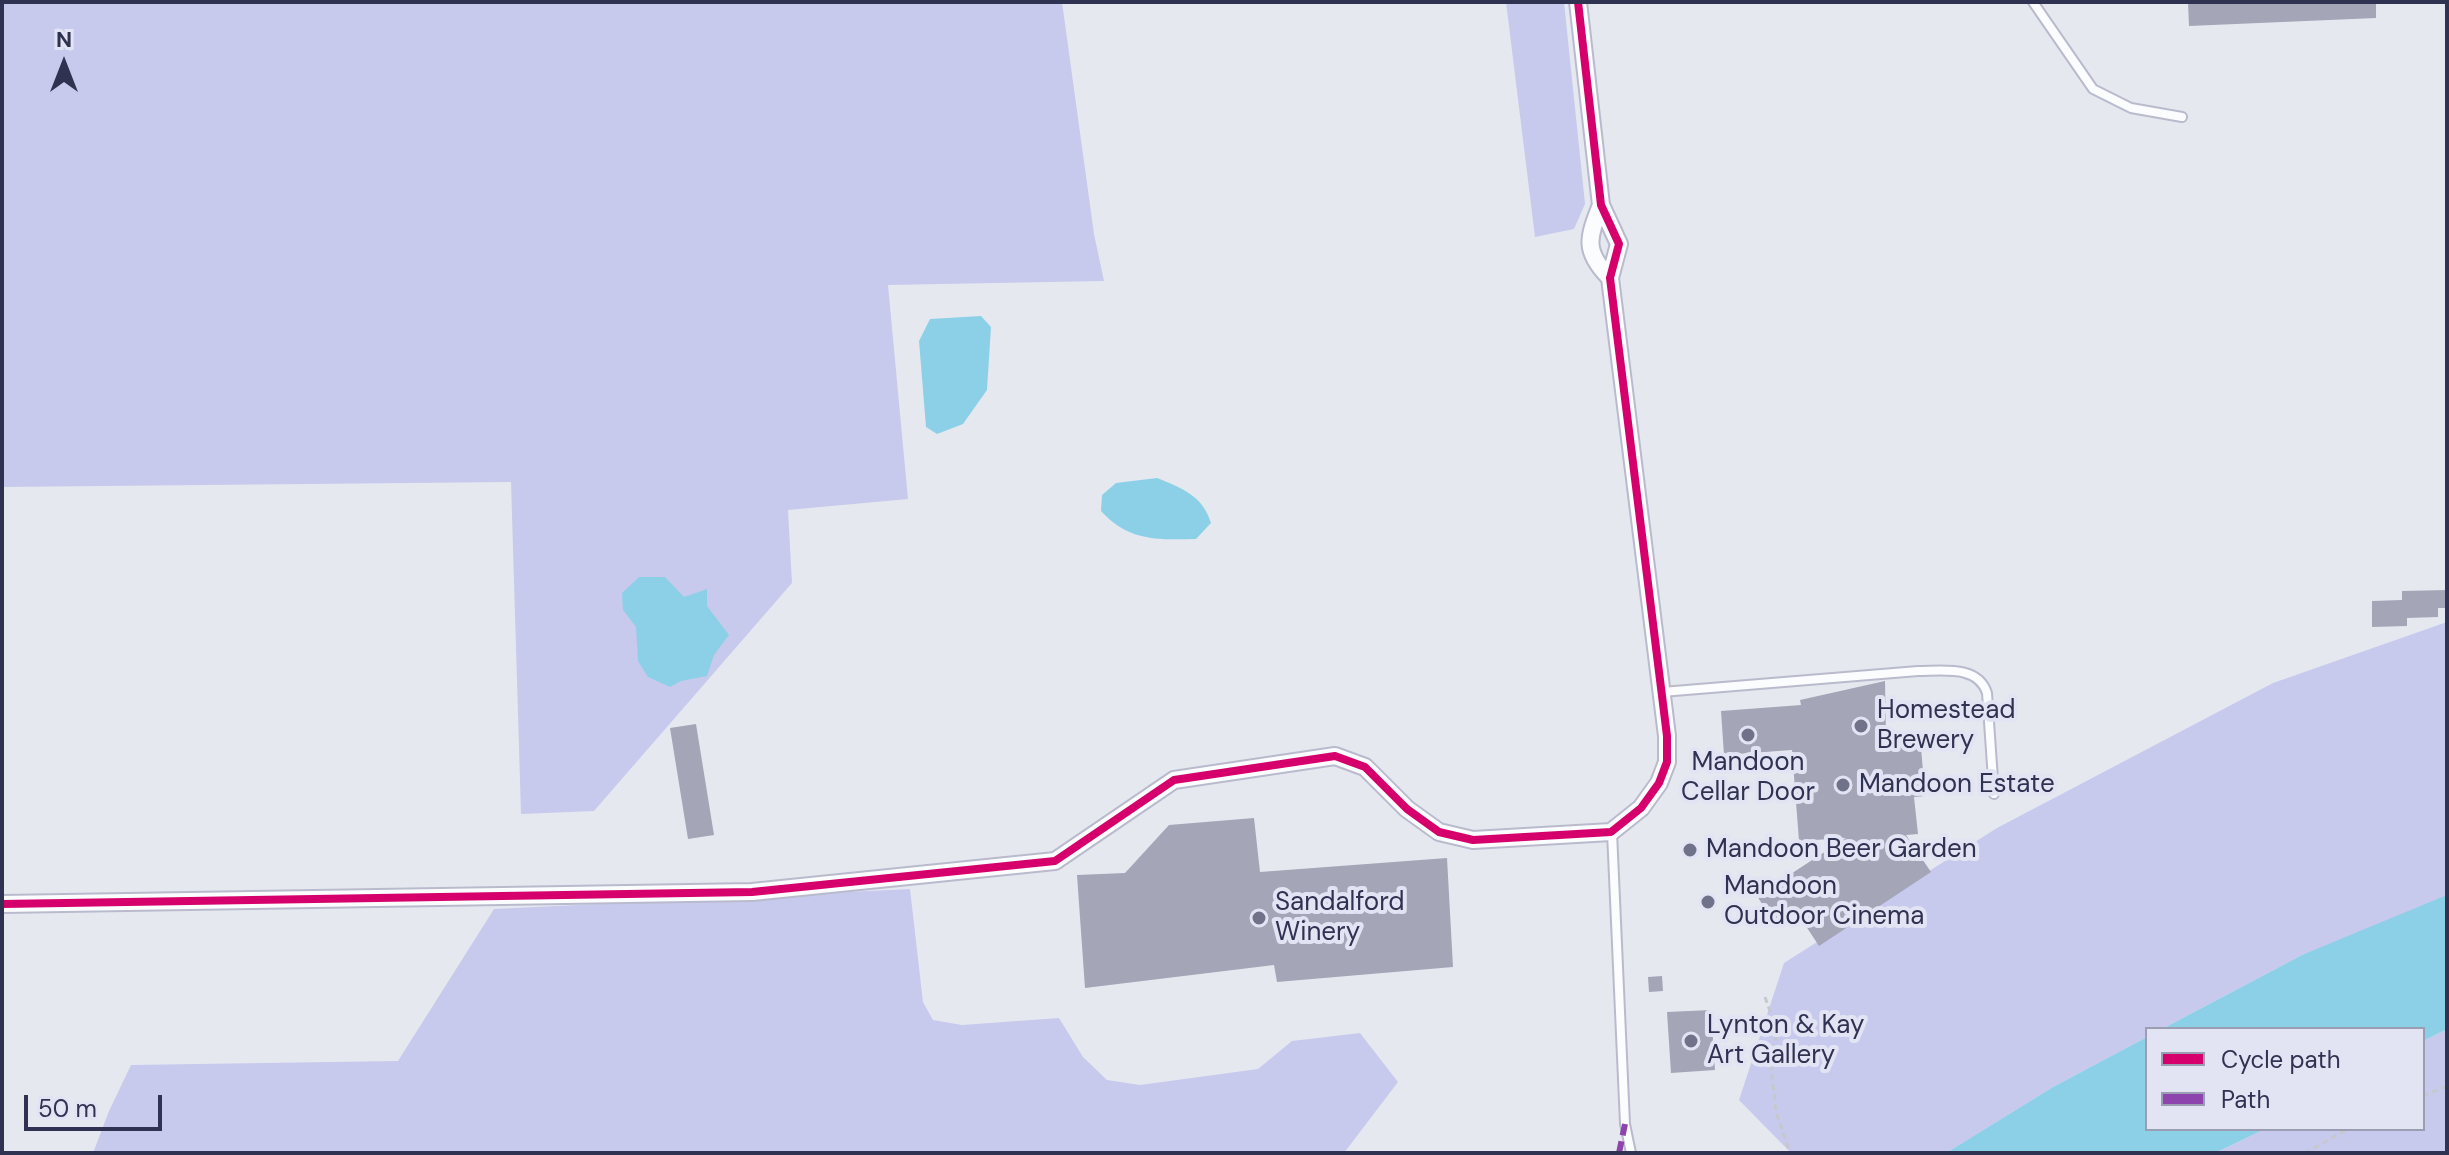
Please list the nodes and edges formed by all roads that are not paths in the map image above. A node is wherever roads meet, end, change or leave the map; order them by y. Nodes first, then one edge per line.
1 (1578, 2) edge
2 (2033, 2) edge
3 (2182, 117) dead end
4 (1601, 205) junction
5 (1610, 278) junction
6 (1662, 692) junction
7 (1994, 794) dead end
8 (1611, 832) junction
9 (2, 904) edge
10 (1631, 1153) edge

1 - 4 street
2 - 3 lane
4 - 5 street
4 - 5 street
5 - 6 street
6 - 7 lane
6 - 8 street
8 - 9 street
8 - 10 lane

